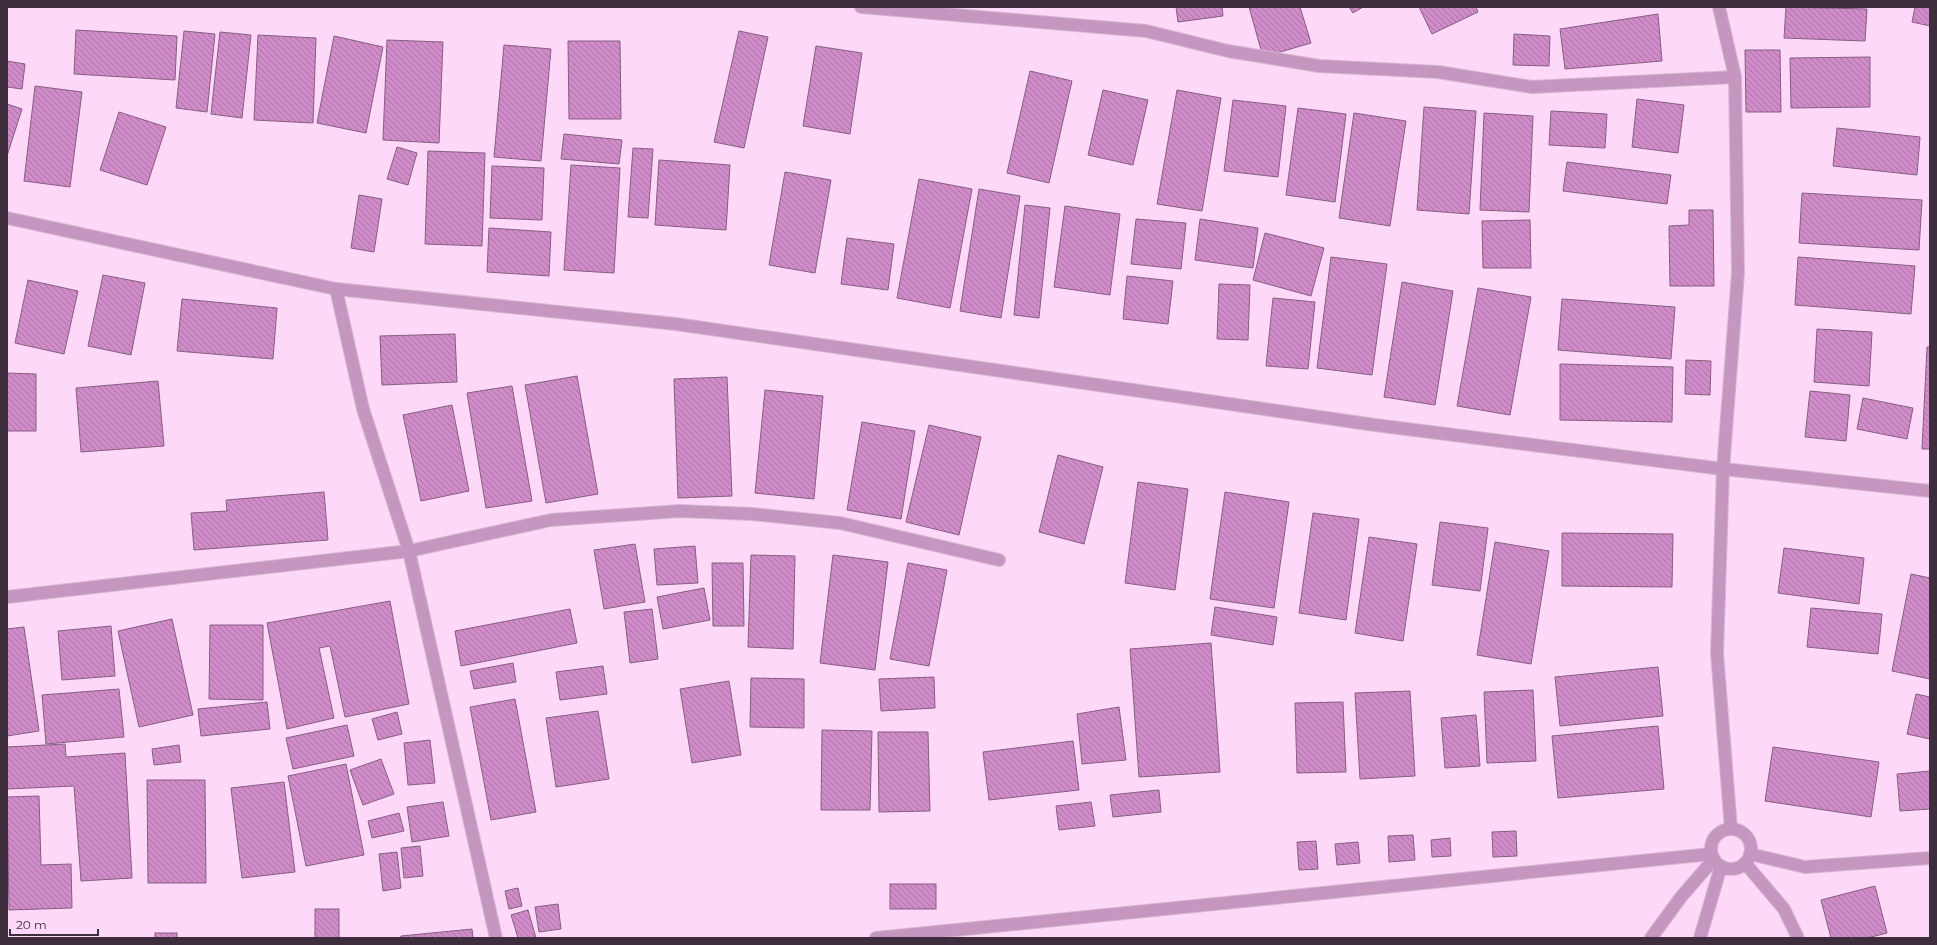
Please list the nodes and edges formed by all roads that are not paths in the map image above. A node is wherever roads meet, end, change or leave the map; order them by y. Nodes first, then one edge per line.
1 (861, 7) edge
2 (1719, 7) edge
3 (1735, 76) junction
4 (7, 218) edge
5 (336, 289) junction
6 (1723, 469) junction
7 (1930, 491) edge
8 (409, 551) junction
9 (999, 560) dead end
10 (7, 597) edge
11 (1731, 829) junction
12 (1930, 858) edge
13 (1748, 859) junction
14 (1715, 860) junction
15 (496, 938) edge
16 (876, 938) edge
17 (1652, 938) edge
18 (1700, 938) edge
19 (1798, 938) edge

1 - 3 street
2 - 3 street
3 - 6 street
4 - 5 street
5 - 6 street
5 - 8 street
6 - 7 street
6 - 11 street
8 - 9 street
8 - 10 street
8 - 15 street
11 - 13 street
11 - 14 street
12 - 13 street
13 - 14 street
13 - 19 street
14 - 16 street
14 - 17 street
14 - 18 street

